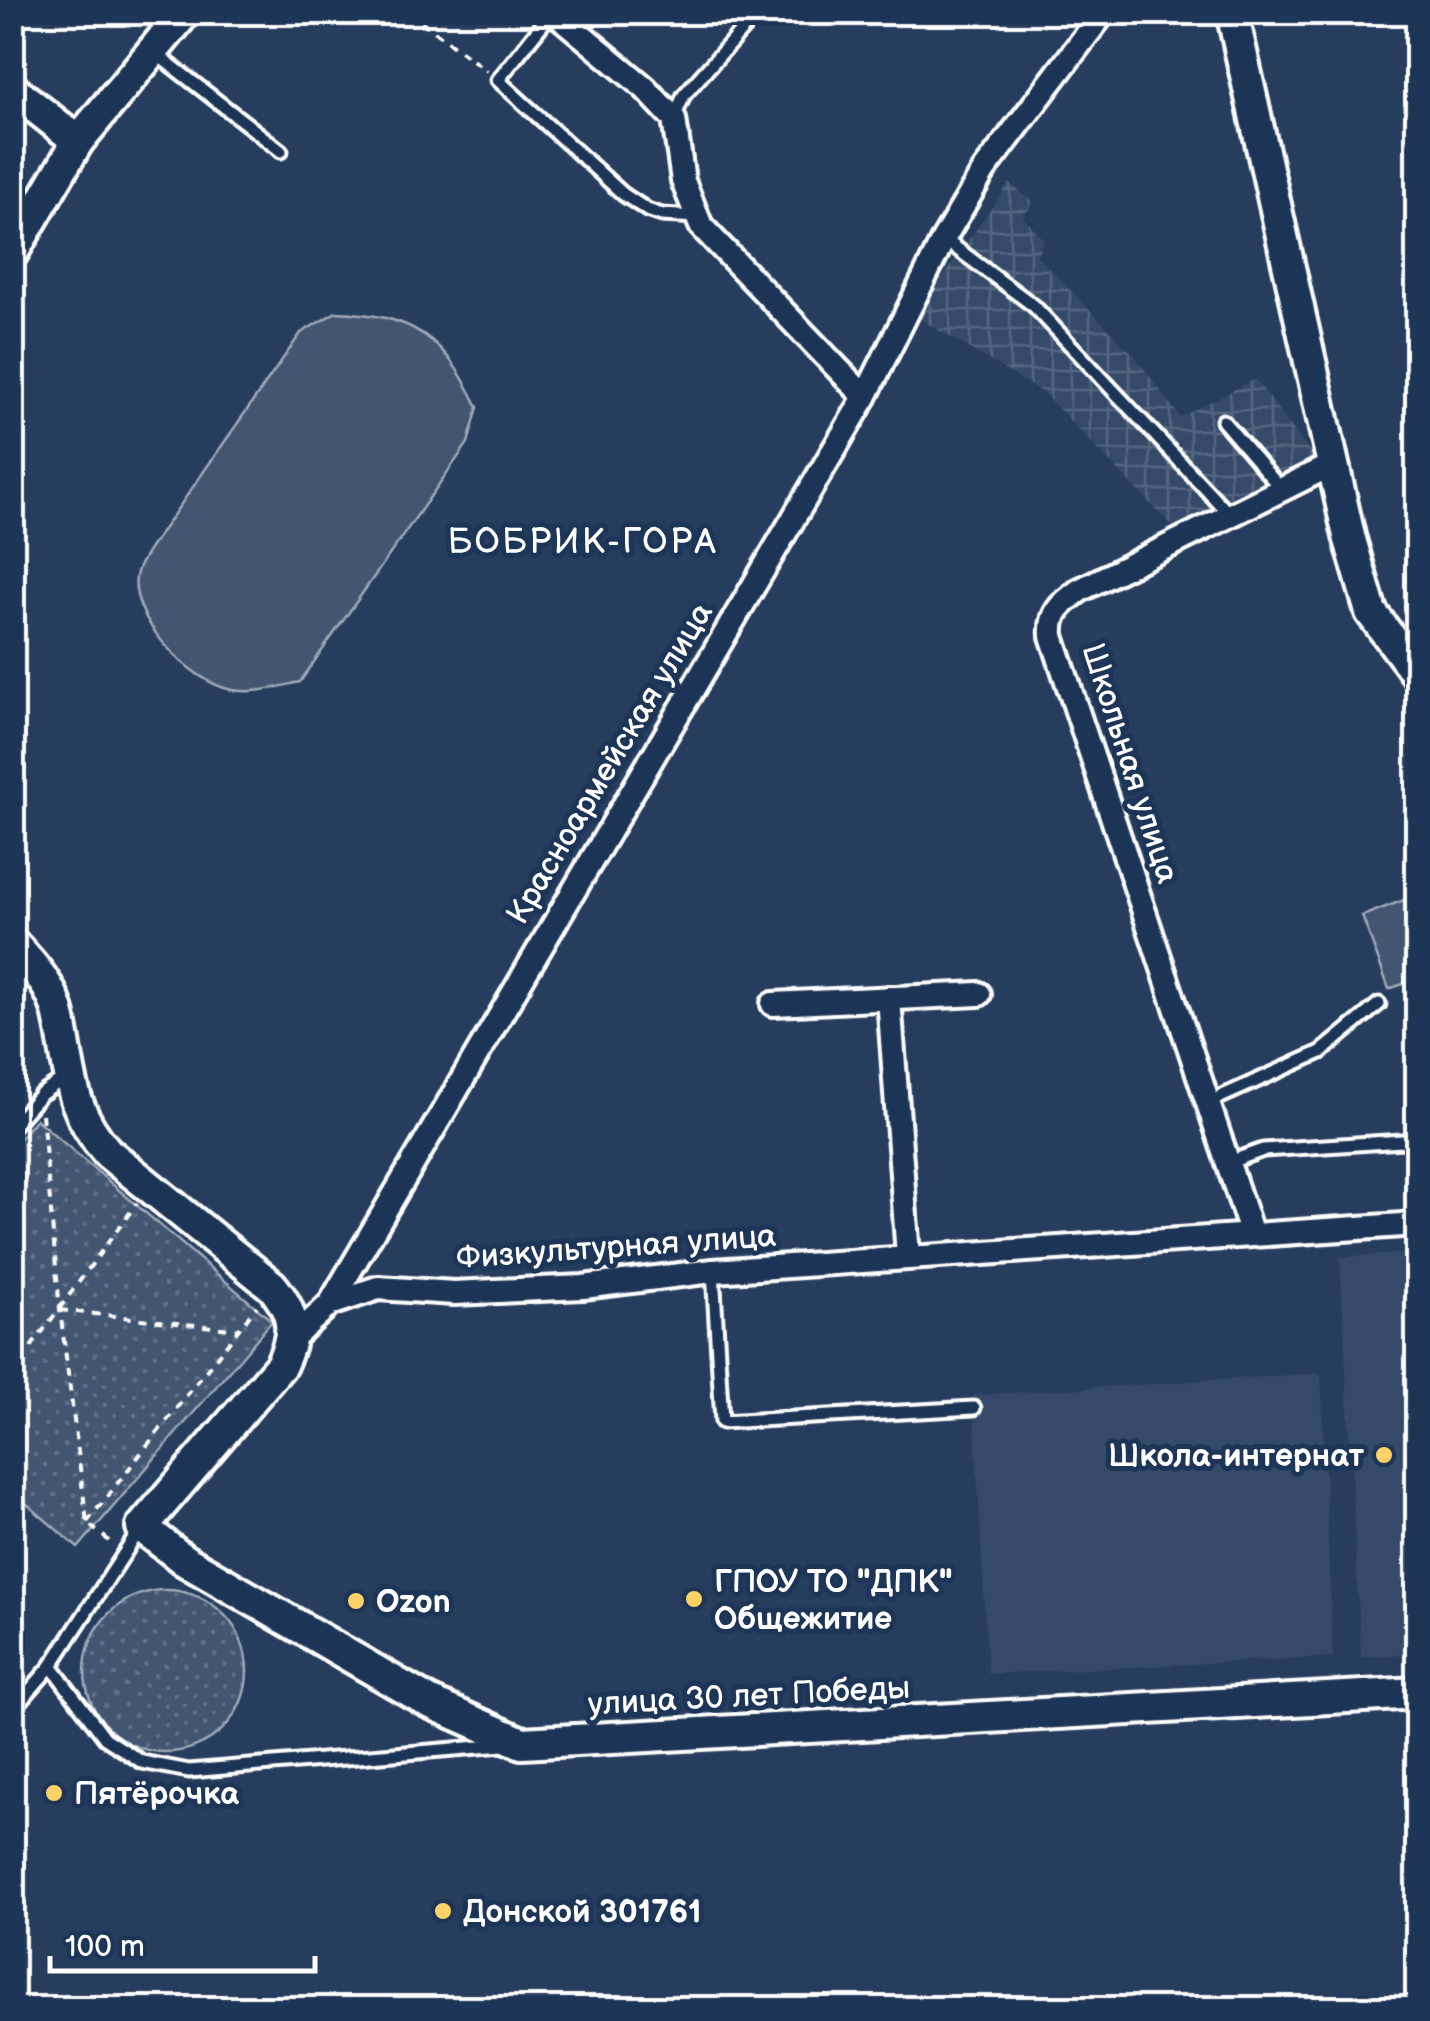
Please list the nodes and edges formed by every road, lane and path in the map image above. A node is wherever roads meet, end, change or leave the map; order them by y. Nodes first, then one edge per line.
1 (186, 12) edge
2 (409, 12) edge
3 (553, 12) edge
4 (758, 12) edge
5 (1104, 12) edge
6 (1232, 12) edge
7 (153, 52) junction
8 (498, 80) junction
9 (12, 88) edge
10 (674, 118) junction
11 (78, 140) junction
12 (281, 150) dead end
13 (698, 217) junction
14 (944, 238) junction
15 (12, 253) edge
16 (865, 398) junction
17 (1223, 421) dead end
18 (1333, 464) junction
19 (1282, 490) junction
20 (1231, 516) junction
21 (1414, 663) edge
22 (12, 943) edge
23 (979, 994) dead end
24 (889, 998) junction
25 (773, 1004) dead end
26 (1379, 1004) dead end
27 (68, 1076) junction
28 (40, 1094) junction
29 (1208, 1103) junction
30 (12, 1127) edge
31 (1418, 1140) edge
32 (1228, 1163) junction
33 (149, 1187) junction
34 (1418, 1224) edge
35 (1252, 1235) junction
36 (908, 1256) junction
37 (713, 1271) junction
38 (272, 1286) junction
39 (330, 1304) junction
40 (60, 1310) junction
41 (239, 1330) junction
42 (294, 1337) junction
43 (12, 1373) edge
44 (974, 1408) dead end
45 (86, 1523) junction
46 (142, 1527) junction
47 (125, 1553) junction
48 (51, 1666) junction
49 (1418, 1693) edge
50 (12, 1710) edge
51 (522, 1743) junction

1 - 7 main road
2 - 8 path
3 - 8 lane
3 - 10 street
4 - 10 lane
5 - 14 street, Красноармейская улица
6 - 18 main road
7 - 11 main road
7 - 12 lane
8 - 13 lane
9 - 11 main road
10 - 13 street
11 - 15 main road
13 - 16 street
14 - 16 street, Красноармейская улица
14 - 20 lane
16 - 39 street, Красноармейская улица
17 - 19 lane
18 - 19 street, Школьная улица
18 - 21 main road
19 - 20 street, Школьная улица
20 - 29 street, Школьная улица
22 - 27 main road
23 - 24 street
24 - 25 street
24 - 36 street
26 - 29 lane
27 - 28 lane
27 - 33 main road
28 - 30 lane
28 - 40 path
29 - 32 street, Школьная улица
31 - 32 lane
32 - 35 street, Школьная улица
33 - 38 main road
33 - 40 path
34 - 35 street, Физкультурная улица
35 - 36 street, Физкультурная улица
36 - 37 street, Физкультурная улица
37 - 39 street, Физкультурная улица
37 - 44 lane
38 - 41 path
38 - 42 main road
39 - 42 street, Красноармейская улица
40 - 41 path
40 - 43 path
40 - 45 path
41 - 45 path
42 - 46 main road, Красноармейская улица
45 - 47 path
46 - 47 lane
46 - 51 main road, улица 30 лет Победы
47 - 48 lane
48 - 50 lane
48 - 51 lane
49 - 51 main road, улица 30 лет Победы

